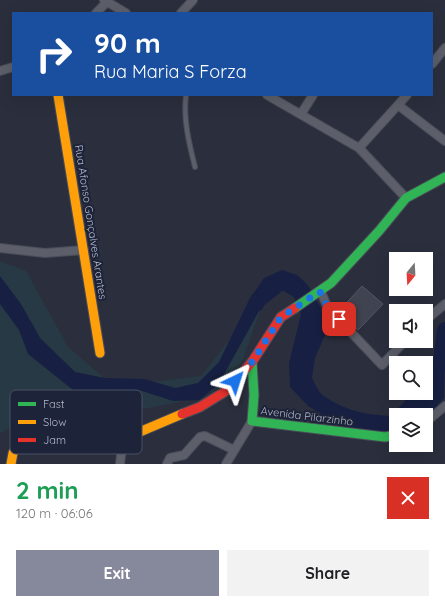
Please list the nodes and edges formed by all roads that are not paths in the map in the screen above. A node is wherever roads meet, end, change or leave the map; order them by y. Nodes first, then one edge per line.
1 (193, 0) edge
2 (105, 1) edge
3 (97, 12) edge
4 (124, 12) edge
5 (181, 12) edge
6 (445, 48) edge
7 (433, 63) edge
8 (12, 67) edge
9 (0, 71) edge
10 (58, 96) edge
11 (186, 96) edge
12 (269, 96) edge
13 (312, 96) edge
14 (406, 96) edge
15 (398, 105) junction
16 (301, 114) junction
17 (445, 141) edge
18 (359, 148) junction
19 (195, 167) dead end
20 (445, 178) edge
21 (406, 198) junction
22 (0, 248) edge
23 (84, 250) junction
24 (318, 293) junction
25 (445, 304) edge
26 (433, 314) edge
27 (398, 348) edge
28 (100, 353) dead end
29 (252, 362) junction
30 (445, 406) edge
31 (433, 416) edge
32 (252, 421) junction
33 (142, 431) edge
34 (389, 436) edge
35 (234, 450) junction
36 (13, 454) edge
37 (121, 454) edge
38 (11, 464) edge
39 (120, 464) edge
40 (167, 464) edge
41 (226, 464) edge

1 - 5 street
2 - 3 street
2 - 4 street
6 - 7 street
8 - 9 street
10 - 23 street, Rua Afonso Gonçalves Arantes
11 - 19 lane
12 - 16 street
13 - 16 street
14 - 15 street
15 - 17 street
15 - 18 street
16 - 18 street
18 - 21 street
20 - 21 street
21 - 24 street
22 - 23 street
23 - 28 street, Rua Afonso Gonçalves Arantes
24 - 27 street
24 - 29 street
25 - 26 street
29 - 32 street, Avenida Pilarzinho
29 - 33 street
30 - 31 street
32 - 34 street, Avenida Pilarzinho
32 - 35 street
35 - 40 street
35 - 41 street
36 - 38 street
37 - 39 street

